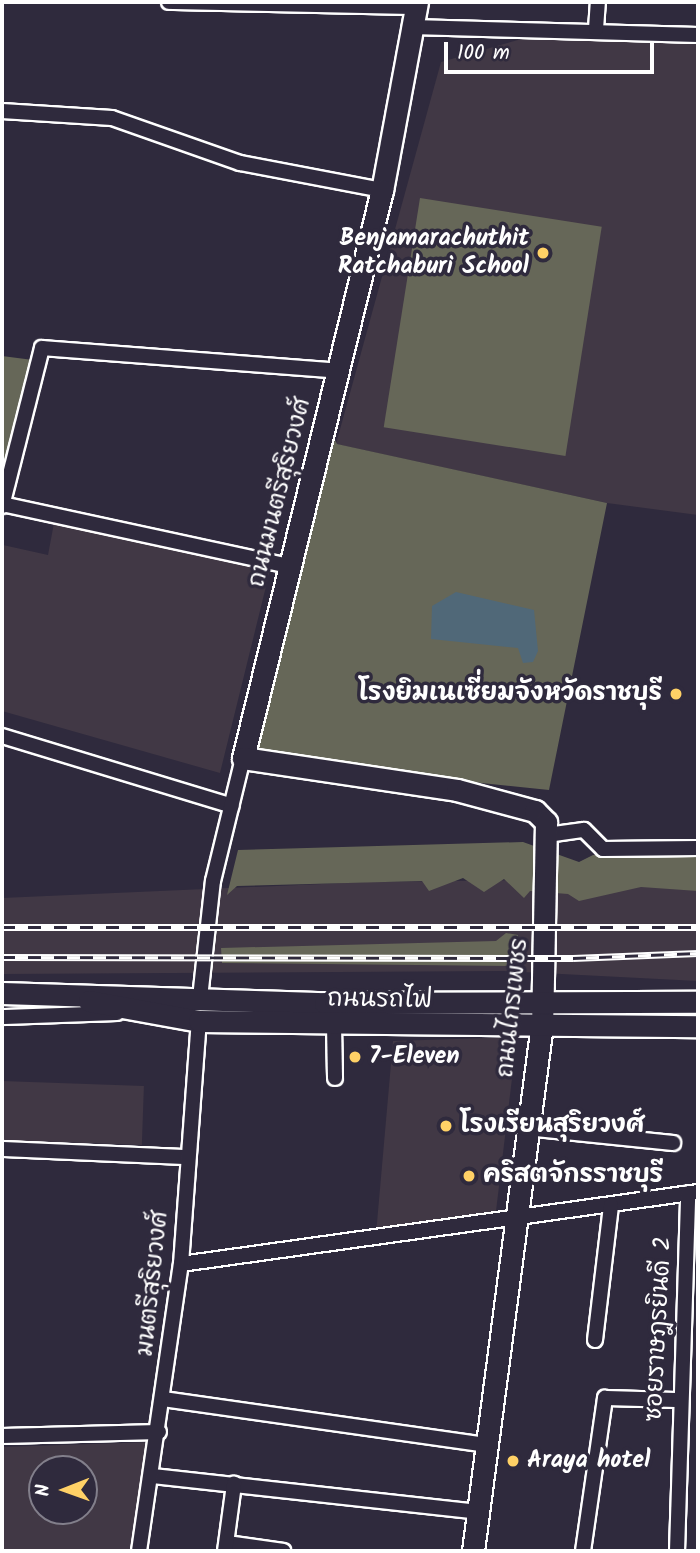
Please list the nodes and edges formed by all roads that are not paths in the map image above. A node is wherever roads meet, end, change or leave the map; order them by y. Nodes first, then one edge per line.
1 (169, 2) edge
2 (598, 2) edge
3 (415, 12) edge
4 (596, 29) junction
5 (698, 35) edge
6 (2, 111) edge
7 (382, 190) junction
8 (338, 372) junction
9 (2, 505) edge
10 (288, 566) junction
11 (2, 736) edge
12 (243, 758) junction
13 (232, 806) junction
14 (547, 839) junction
15 (698, 848) edge
16 (2, 993) edge
17 (64, 994) junction
18 (200, 998) junction
19 (544, 998) junction
20 (698, 1002) edge
21 (132, 1013) junction
22 (2, 1017) edge
23 (199, 1021) junction
24 (542, 1024) junction
25 (334, 1025) junction
26 (698, 1026) edge
27 (335, 1078) dead end
28 (526, 1128) junction
29 (673, 1143) dead end
30 (2, 1149) edge
31 (188, 1157) junction
32 (693, 1193) edge
33 (611, 1205) junction
34 (515, 1218) junction
35 (181, 1264) junction
36 (595, 1340) dead end
37 (163, 1399) junction
38 (677, 1400) junction
39 (159, 1432) junction
40 (2, 1436) edge
41 (486, 1445) junction
42 (153, 1476) junction
43 (234, 1484) junction
44 (478, 1512) junction
45 (226, 1547) edge
46 (139, 1551) edge
47 (283, 1551) edge
48 (473, 1551) edge
49 (583, 1551) edge
50 (677, 1551) edge

1 - 3 street
2 - 4 street
3 - 4 street
3 - 7 main road, ถนนมนตรีสุริยวงศ์
4 - 5 street
6 - 7 street
7 - 8 main road, ถนนมนตรีสุริยวงศ์
8 - 9 street
8 - 10 main road, ถนนมนตรีสุริยวงศ์
9 - 10 street
10 - 12 main road, ถนนมนตรีสุริยวงศ์
11 - 13 street
12 - 13 street, ถนนมนตรีสุริยวงศ์
12 - 14 main road
13 - 18 street, ถนนมนตรีสุริยวงศ์
14 - 15 street
14 - 19 main road, ถนนไกรเพชร
16 - 17 main road, ถนนรถไฟ
17 - 18 main road, ถนนรถไฟ
17 - 21 main road, ถนนรถไฟ
18 - 19 main road, ถนนรถไฟ
19 - 20 main road, ถนนรถไฟ
19 - 24 main road, ถนนไกรเพชร
21 - 22 street
21 - 23 main road, ถนนรถไฟ
23 - 25 main road, ถนนรถไฟ
23 - 31 street, มนตรีสุริยวงศ์
24 - 25 main road, ถนนรถไฟ
24 - 26 main road, ถนนรถไฟ
24 - 28 main road, ถนนไกรเพชร
25 - 27 street
28 - 29 street
28 - 34 main road, ถนนไกรเพชร
30 - 31 street
31 - 35 street, มนตรีสุริยวงศ์
32 - 33 street
32 - 38 street, ซอยราษฎรยินดี 2
33 - 34 street
33 - 36 street
34 - 35 street
34 - 41 main road, ถนนไกรเพชร
35 - 37 street, มนตรีสุริยวงศ์
37 - 39 street, มนตรีสุริยวงศ์
37 - 41 street
38 - 49 street
38 - 50 street, ซอยราษฎรยินดี 2
39 - 40 street
39 - 42 street, มนตรีสุริยวงศ์
41 - 44 main road, ถนนไกรเพชร
42 - 43 street
42 - 46 street, มนตรีสุริยวงศ์
43 - 44 street
43 - 45 street
44 - 48 main road, ถนนไกรเพชร
45 - 47 street

